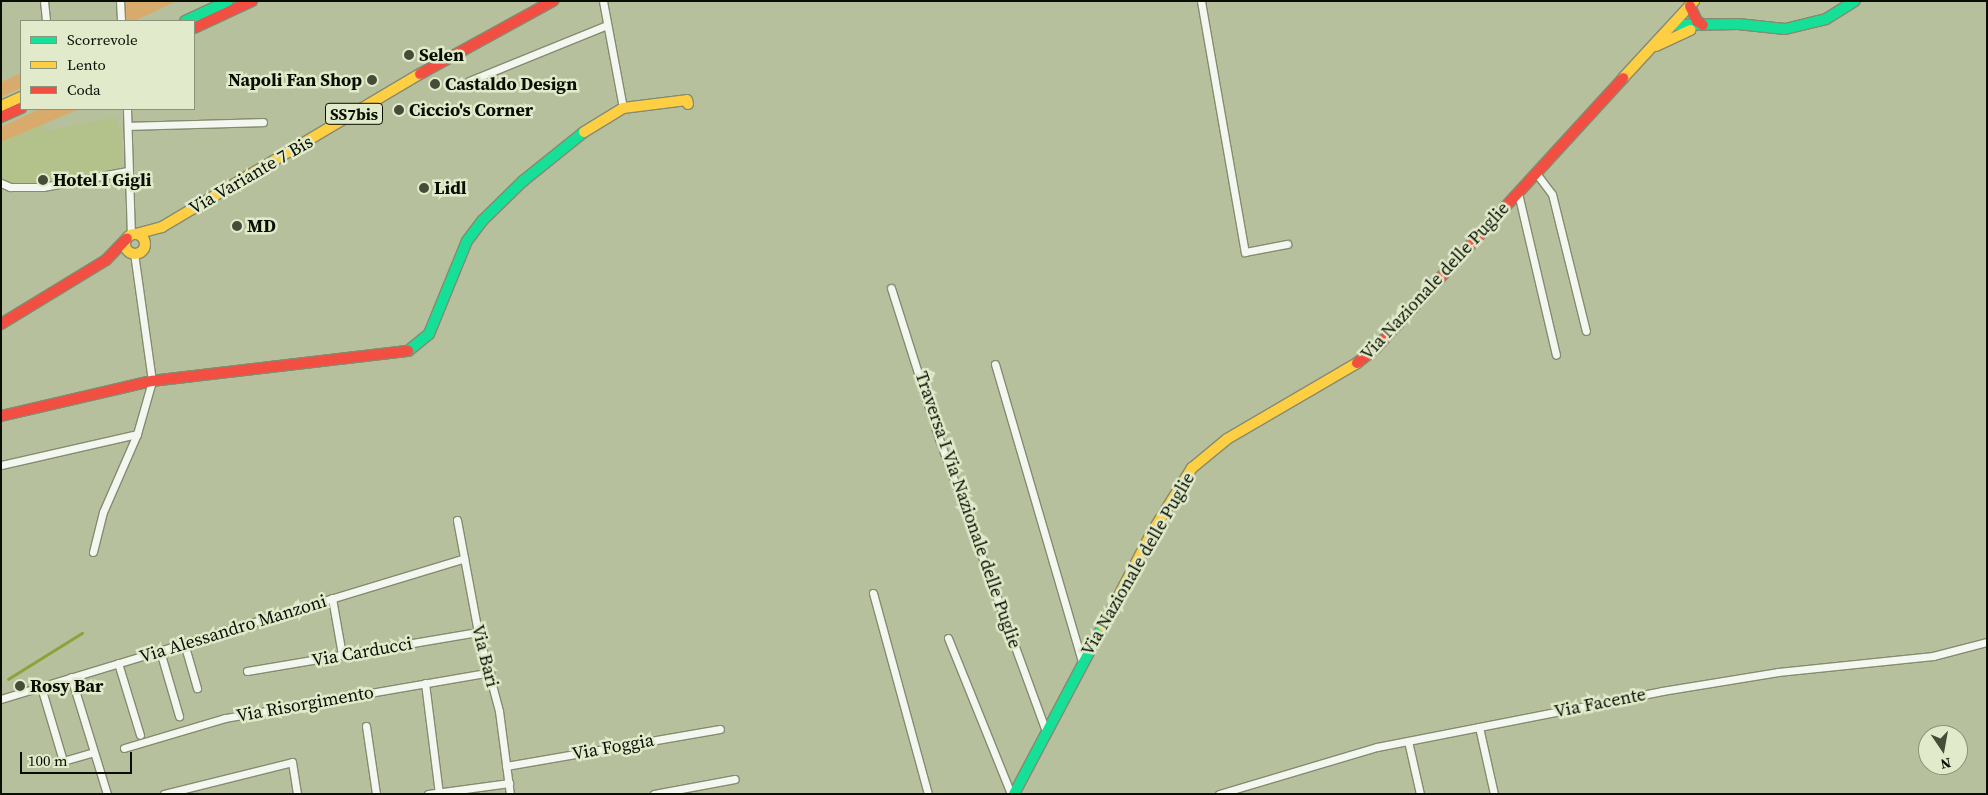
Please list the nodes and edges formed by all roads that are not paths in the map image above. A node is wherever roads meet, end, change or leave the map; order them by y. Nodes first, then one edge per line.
1 (44, 1) edge
2 (120, 1) edge
3 (228, 1) edge
4 (252, 1) edge
5 (561, 1) edge
6 (604, 1) edge
7 (1201, 1) edge
8 (1855, 1) edge
9 (551, 2) edge
10 (1692, 4) edge
11 (46, 20) edge
12 (121, 20) edge
13 (187, 20) edge
14 (1675, 23) junction
15 (608, 25) junction
16 (1703, 25) junction
17 (195, 28) edge
18 (1650, 49) junction
19 (469, 81) dead end
20 (20, 97) edge
21 (688, 104) dead end
22 (1, 106) edge
23 (20, 108) edge
24 (623, 108) junction
25 (127, 110) edge
26 (1, 117) edge
27 (263, 122) dead end
28 (128, 126) junction
29 (128, 171) junction
30 (1536, 173) junction
31 (1, 183) edge
32 (1518, 193) junction
33 (162, 227) junction
34 (132, 235) junction
35 (1287, 244) dead end
36 (144, 247) junction
37 (133, 253) junction
38 (106, 260) junction
39 (891, 288) dead end
40 (1, 324) edge
41 (1586, 330) dead end
42 (1556, 355) dead end
43 (995, 364) dead end
44 (152, 381) junction
45 (1, 416) edge
46 (137, 434) junction
47 (1, 465) edge
48 (457, 520) dead end
49 (93, 552) dead end
50 (464, 558) junction
51 (872, 593) dead end
52 (332, 598) junction
53 (478, 632) junction
54 (948, 638) dead end
55 (1987, 642) edge
56 (184, 643) junction
57 (160, 650) junction
58 (342, 655) junction
59 (1082, 662) junction
60 (118, 663) junction
61 (247, 671) dead end
62 (490, 672) junction
63 (71, 678) junction
64 (425, 683) junction
65 (41, 687) junction
66 (197, 688) dead end
67 (1, 699) edge
68 (179, 716) dead end
69 (366, 726) dead end
70 (1479, 726) junction
71 (720, 729) dead end
72 (1046, 732) junction
73 (140, 735) dead end
74 (1408, 741) junction
75 (124, 748) dead end
76 (94, 752) junction
77 (506, 766) junction
78 (735, 779) dead end
79 (509, 783) junction
80 (439, 793) edge
81 (107, 794) edge
82 (164, 794) edge
83 (297, 794) edge
84 (376, 794) edge
85 (428, 794) edge
86 (510, 794) edge
87 (654, 794) edge
88 (928, 794) edge
89 (1012, 794) edge
90 (1220, 794) edge
91 (1420, 794) edge
92 (1494, 794) edge

1 - 11 street
2 - 12 street
3 - 13 main road
4 - 17 main road
5 - 9 main road, Via Variante 7 Bis / SS7bis
6 - 15 street
7 - 35 street
8 - 16 main road
9 - 33 main road, Via Variante 7 Bis / SS7bis
10 - 14 main road, Via Nazionale delle Puglie
10 - 16 main road
14 - 16 main road
14 - 18 main road, Via Nazionale delle Puglie
15 - 19 street
15 - 24 street
16 - 18 main road
18 - 30 main road, Via Nazionale delle Puglie
20 - 22 main road
21 - 24 main road
23 - 26 main road
24 - 44 main road
25 - 28 street
27 - 28 street
28 - 29 street
29 - 31 street
29 - 34 street
30 - 32 main road, Via Nazionale delle Puglie
30 - 41 street
32 - 42 street
32 - 59 main road, Via Nazionale delle Puglie
33 - 34 main road, Via Variante 7 Bis / SS7bis
33 - 36 main road, Via Variante 7 Bis / SS7bis
34 - 36 main road
34 - 37 main road
34 - 38 main road, SS7bis
36 - 37 main road, SS7bis
37 - 38 main road, SS7bis
37 - 44 street
38 - 40 main road, SS7bis
39 - 72 street, Traversa I Via Nazionale delle Puglie
43 - 59 street
44 - 45 main road
44 - 46 street
46 - 47 street
46 - 49 street
48 - 50 street, Via Bari
50 - 52 street, Via Alessandro Manzoni
50 - 53 street, Via Bari
51 - 88 street
52 - 56 street, Via Alessandro Manzoni
52 - 58 street
53 - 58 street, Via Carducci
53 - 62 street, Via Bari
54 - 89 street
55 - 70 street, Via Facente
56 - 57 street, Via Alessandro Manzoni
56 - 66 street
57 - 60 street, Via Alessandro Manzoni
57 - 68 street
58 - 61 street, Via Carducci
59 - 72 main road, Via Nazionale delle Puglie
60 - 63 street, Via Alessandro Manzoni
60 - 73 street
62 - 64 street, Via Risorgimento
62 - 77 street, Via Bari
63 - 65 street, Via Alessandro Manzoni
63 - 76 street
64 - 75 street, Via Risorgimento
64 - 80 street
65 - 67 street, Via Alessandro Manzoni
65 - 76 street
69 - 84 street
70 - 74 street, Via Facente
70 - 92 street
71 - 77 street, Via Foggia
72 - 89 main road, Via Nazionale delle Puglie
74 - 90 street, Via Facente
74 - 91 street
76 - 81 street
77 - 79 street, Via Bari
78 - 87 street
79 - 80 street
79 - 86 street, Via Bari
80 - 85 street
82 - 83 street

